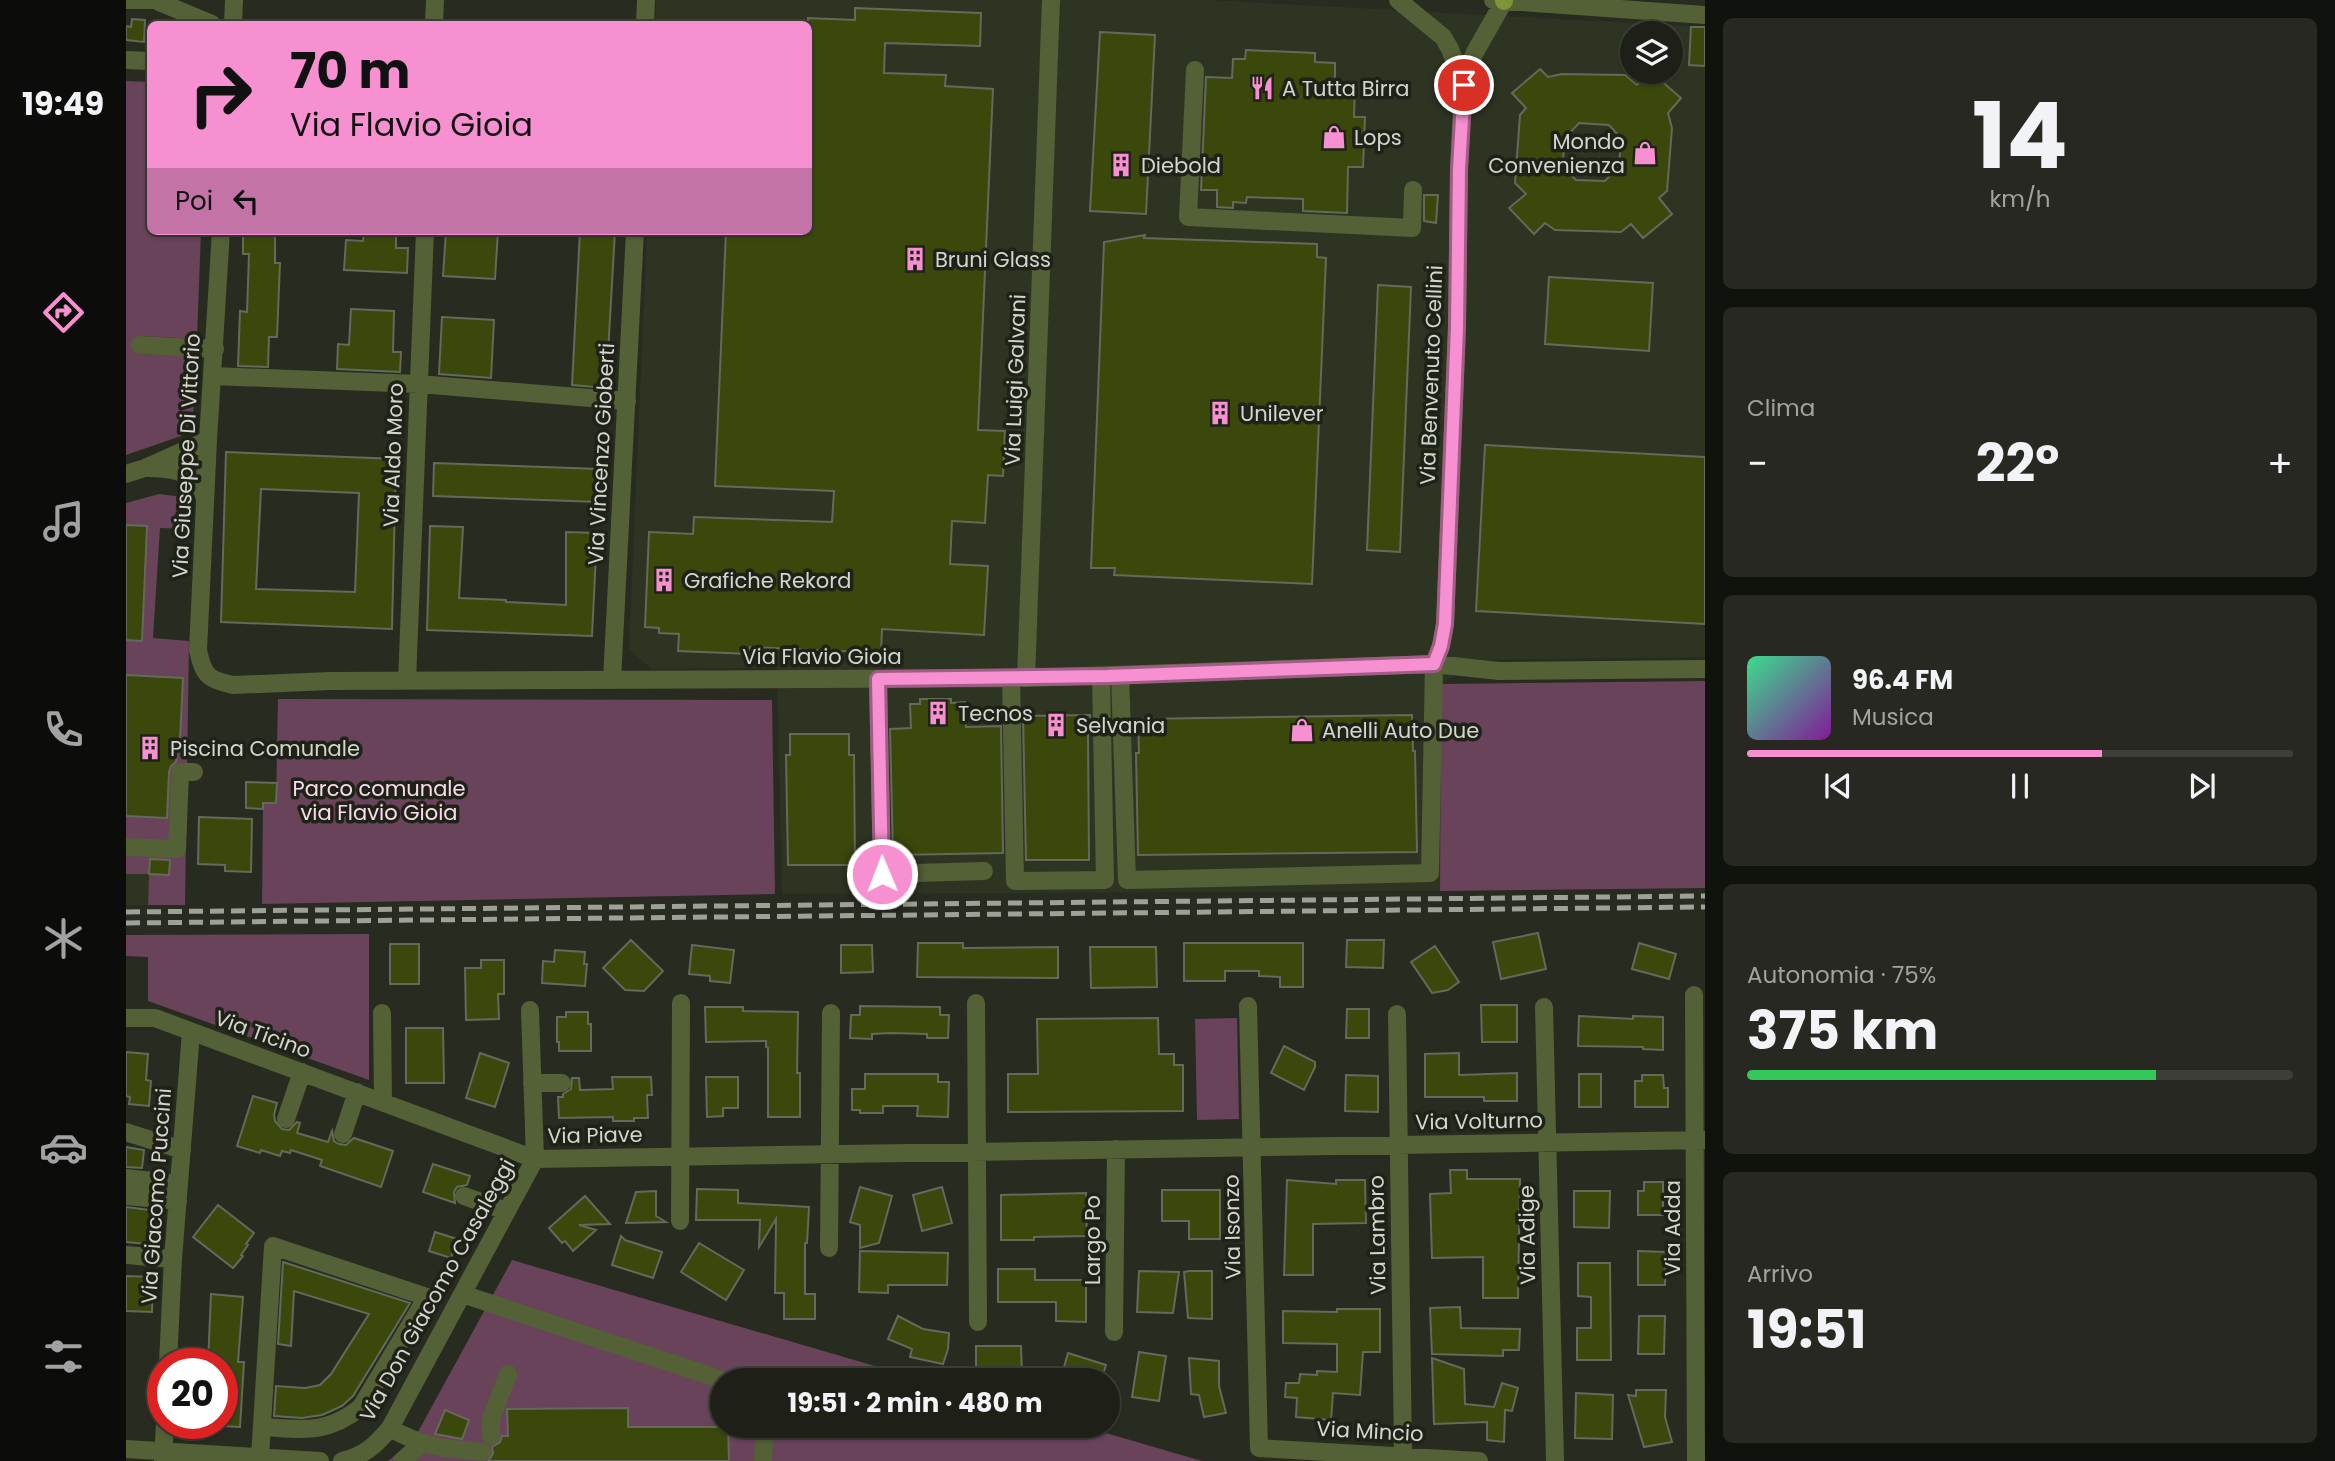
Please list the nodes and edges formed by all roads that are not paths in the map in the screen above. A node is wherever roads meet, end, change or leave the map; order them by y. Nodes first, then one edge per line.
1 (126, 0) edge
2 (234, 0) edge
3 (435, 0) edge
4 (646, 0) edge
5 (1051, 0) edge
6 (1398, 0) edge
7 (1493, 0) edge
8 (1504, 0) edge
9 (160, 1) edge
10 (1705, 15) edge
11 (205, 21) edge
12 (233, 21) edge
13 (434, 21) edge
14 (645, 21) edge
15 (126, 60) edge
16 (147, 61) edge
17 (1195, 70) dead end
18 (1464, 85) junction
19 (1413, 190) dead end
20 (221, 235) edge
21 (425, 235) edge
22 (635, 235) edge
23 (140, 345) dead end
24 (215, 349) junction
25 (214, 376) junction
26 (419, 384) junction
27 (627, 401) junction
28 (208, 440) junction
29 (145, 468) junction
30 (126, 474) edge
31 (205, 499) junction
32 (1434, 664) junction
33 (1705, 669) edge
34 (1101, 676) junction
35 (1120, 676) junction
36 (1018, 678) junction
37 (212, 679) joint
38 (878, 679) junction
39 (612, 680) junction
40 (407, 681) junction
41 (194, 772) dead end
42 (126, 847) edge
43 (984, 872) dead end
44 (1695, 995) dead end
45 (681, 1003) dead end
46 (976, 1003) dead end
47 (1248, 1006) dead end
48 (1544, 1007) dead end
49 (530, 1010) dead end
50 (382, 1013) dead end
51 (831, 1013) dead end
52 (1397, 1014) dead end
53 (126, 1018) edge
54 (191, 1032) junction
55 (302, 1072) junction
56 (532, 1083) junction
57 (562, 1083) dead end
58 (358, 1092) junction
59 (383, 1101) junction
60 (286, 1119) dead end
61 (126, 1132) edge
62 (343, 1134) dead end
63 (1700, 1140) edge
64 (1548, 1142) junction
65 (1399, 1145) junction
66 (1253, 1147) junction
67 (1116, 1149) junction
68 (182, 1150) junction
69 (977, 1152) junction
70 (830, 1154) junction
71 (679, 1156) junction
72 (535, 1158) junction
73 (126, 1178) edge
74 (178, 1193) junction
75 (126, 1196) edge
76 (464, 1196) dead end
77 (506, 1211) junction
78 (680, 1221) dead end
79 (829, 1248) dead end
80 (126, 1255) edge
81 (173, 1259) junction
82 (462, 1294) junction
83 (978, 1322) dead end
84 (1114, 1332) dead end
85 (169, 1348) edge
86 (508, 1374) dead end
87 (710, 1376) edge
88 (262, 1427) junction
89 (390, 1428) junction
90 (764, 1438) edge
91 (421, 1444) junction
92 (126, 1448) edge
93 (1259, 1448) joint
94 (1403, 1455) junction
95 (163, 1456) edge
96 (271, 1459) edge
97 (320, 1461) edge
98 (342, 1461) edge
99 (402, 1461) edge
100 (763, 1461) edge
101 (1479, 1461) edge
102 (1555, 1461) edge
103 (1696, 1461) edge

1 - 9 street
2 - 12 street
3 - 13 street
4 - 14 street
5 - 36 street, Via Luigi Galvani
6 - 18 street
7 - 8 street
8 - 10 street
8 - 18 street
9 - 11 street
15 - 16 street
17 - 19 street
18 - 32 street, Via Benvenuto Cellini
20 - 24 street, Via Giuseppe Di Vittorio
21 - 26 street, Via Aldo Moro
22 - 27 street, Via Vincenzo Gioberti
23 - 24 street
24 - 25 street, Via Giuseppe Di Vittorio
25 - 26 street
25 - 28 street, Via Giuseppe Di Vittorio
26 - 27 street
26 - 40 street, Via Aldo Moro
27 - 39 street, Via Vincenzo Gioberti
28 - 29 street
28 - 31 street, Via Giuseppe Di Vittorio
29 - 30 street
29 - 31 street
31 - 37 street, Via Giuseppe Di Vittorio
32 - 33 street, Via Flavio Gioia
32 - 35 street, Via Flavio Gioia
32 - 35 street, Via Benvenuto Cellini
34 - 35 street, Via Flavio Gioia
34 - 36 street, Via Flavio Gioia
34 - 36 street, Via Luigi Galvani
36 - 38 street, Via Flavio Gioia
37 - 40 street, Via Flavio Gioia
38 - 39 street, Via Flavio Gioia
38 - 43 street
39 - 40 street, Via Flavio Gioia
41 - 42 street
44 - 63 street, Via Adda
45 - 71 street
46 - 69 street
47 - 66 street, Via Isonzo
48 - 64 street, Via Adige
49 - 56 street, Via Piave
50 - 59 street
51 - 70 street
52 - 65 street, Via Lambro
53 - 54 street, Via Ticino
54 - 55 street, Via Ticino
54 - 68 street, Via Giacomo Puccini
55 - 58 street, Via Ticino
55 - 60 street
56 - 57 street
56 - 72 street, Via Piave
58 - 59 street, Via Ticino
58 - 62 street
59 - 72 street, Via Ticino
61 - 68 street
63 - 64 street, Via Volturno
63 - 103 street, Via Adda
64 - 65 street, Via Volturno
64 - 102 street, Via Adige
65 - 66 street, Via Volturno
65 - 94 street, Via Lambro
66 - 67 street
66 - 93 street, Via Isonzo
67 - 69 street
67 - 84 street, Largo Po
68 - 74 street, Via Giacomo Puccini
69 - 70 street, Via Piave
69 - 83 street
70 - 71 street, Via Piave
70 - 79 street
71 - 72 street, Via Piave
71 - 78 street
72 - 77 street, Via Don Giacomo Casaleggi
73 - 74 street
74 - 75 street
74 - 81 street, Via Giacomo Puccini
76 - 77 street
77 - 82 street, Via Don Giacomo Casaleggi
80 - 81 street
81 - 85 street, Via Giacomo Puccini
82 - 87 street
82 - 89 street, Via Don Giacomo Casaleggi
86 - 91 street
88 - 88 street
88 - 96 street
89 - 91 street
89 - 98 street, Via Don Giacomo Casaleggi
90 - 100 street
91 - 99 street
92 - 95 street
93 - 94 street, Via Mincio
94 - 101 street, Via Mincio
95 - 96 street
96 - 97 street

